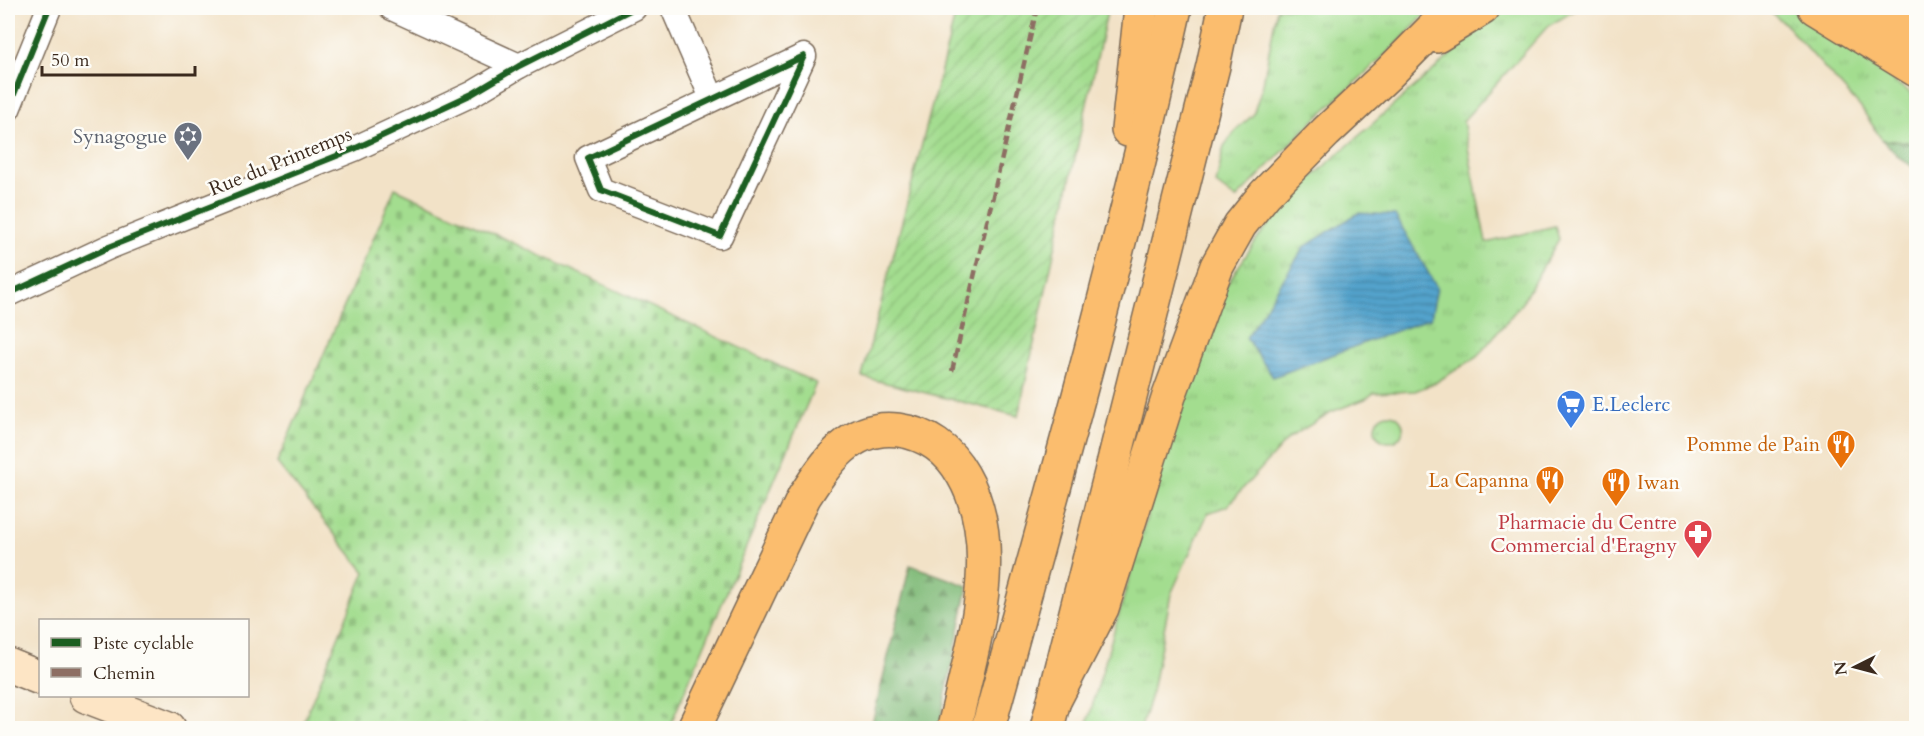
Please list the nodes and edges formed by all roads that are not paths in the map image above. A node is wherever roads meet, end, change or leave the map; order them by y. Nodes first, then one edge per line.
1 (49, 8) edge
2 (392, 8) edge
3 (634, 8) edge
4 (673, 8) edge
5 (1141, 8) edge
6 (1175, 8) edge
7 (1225, 8) edge
8 (1453, 8) edge
9 (1483, 8) edge
10 (1815, 8) edge
11 (1865, 8) edge
12 (1912, 8) edge
13 (1917, 11) edge
14 (1917, 52) edge
15 (1407, 54) junction
16 (519, 66) junction
17 (1917, 70) edge
18 (712, 98) junction
19 (8, 109) edge
20 (1116, 248) junction
21 (8, 294) edge
22 (8, 664) edge
23 (39, 678) edge
24 (89, 697) edge
25 (1051, 714) edge
26 (169, 729) edge
27 (694, 729) edge
28 (954, 729) edge
29 (988, 729) edge

1 - 19 street
2 - 16 street
3 - 16 street, Rue du Printemps
4 - 18 street
5 - 20 highway
6 - 20 highway
7 - 25 highway
8 - 15 highway
9 - 15 highway
10 - 17 highway
11 - 14 highway
12 - 13 highway
15 - 25 highway
16 - 21 street, Rue du Printemps
18 - 18 street
20 - 29 highway
22 - 23 main road
24 - 26 main road
27 - 28 highway

